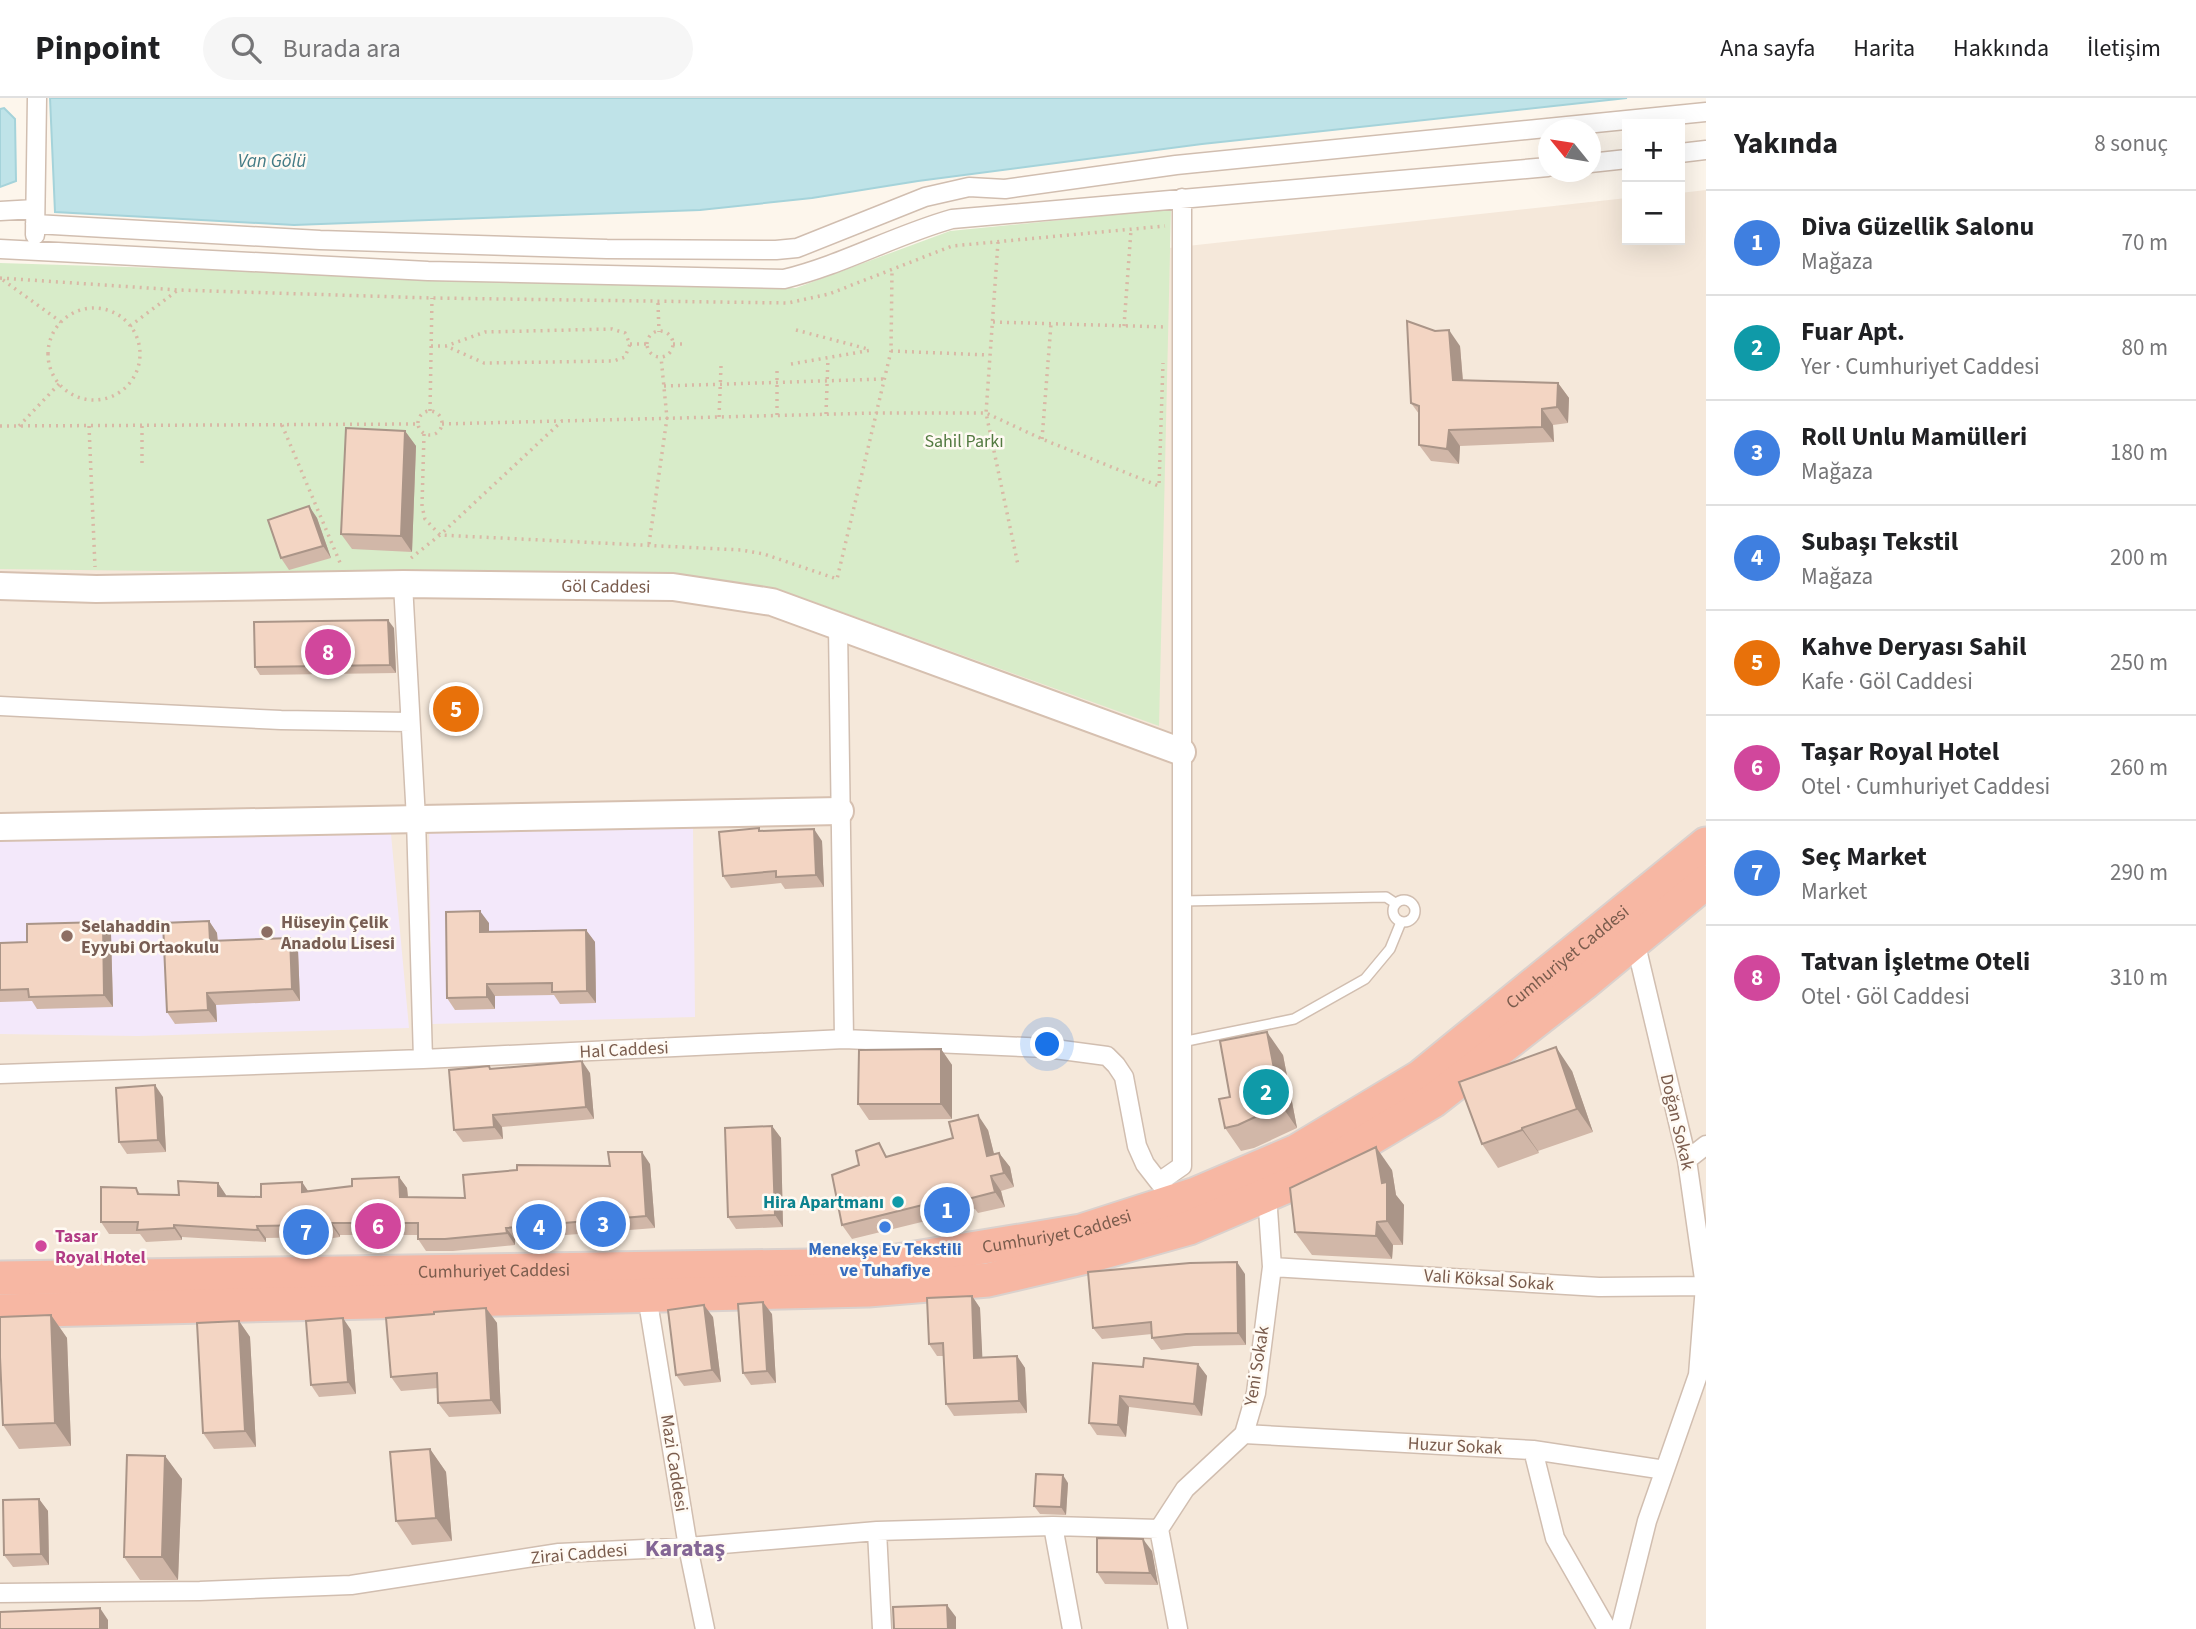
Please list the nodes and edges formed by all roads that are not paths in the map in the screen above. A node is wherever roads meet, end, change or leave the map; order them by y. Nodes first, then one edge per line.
1 (37, 98) edge
2 (1706, 112) edge
3 (1706, 150) edge
4 (1685, 152) edge
5 (1622, 160) edge
6 (1601, 162) edge
7 (1538, 168) edge
8 (1182, 198) junction
9 (0, 211) edge
10 (35, 217) junction
11 (0, 249) edge
12 (35, 249) junction
13 (402, 584) junction
14 (0, 586) edge
15 (838, 627) junction
16 (0, 706) edge
17 (410, 722) junction
18 (1182, 752) junction
19 (840, 811) junction
20 (416, 819) junction
21 (0, 827) edge
22 (1706, 844) edge
23 (1706, 882) edge
24 (1182, 901) junction
25 (1395, 903) junction
26 (1401, 922) junction
27 (1635, 941) junction
28 (844, 1039) junction
29 (1182, 1042) junction
30 (423, 1059) junction
31 (0, 1074) edge
32 (1706, 1145) edge
33 (1687, 1160) junction
34 (1267, 1195) junction
35 (1174, 1204) junction
36 (1272, 1267) junction
37 (0, 1278) edge
38 (1705, 1286) edge
39 (647, 1296) junction
40 (0, 1311) edge
41 (1244, 1434) junction
42 (1533, 1450) junction
43 (1665, 1470) junction
44 (1053, 1526) junction
45 (1159, 1529) junction
46 (877, 1531) junction
47 (688, 1547) junction
48 (0, 1593) edge
49 (705, 1629) edge
50 (881, 1629) edge
51 (1072, 1629) edge
52 (1178, 1629) edge
53 (1607, 1629) edge
54 (1620, 1629) edge

1 - 10 street
2 - 10 street
3 - 4 street
5 - 6 street
7 - 8 street
8 - 12 street
8 - 18 street
9 - 10 street
10 - 12 street
11 - 12 street
13 - 14 street, Göl Caddesi
13 - 15 street, Göl Caddesi
13 - 17 street
15 - 18 street, Göl Caddesi
15 - 19 street
16 - 17 street
17 - 20 street
18 - 24 street
19 - 20 street
19 - 28 street
20 - 21 street
20 - 30 street
22 - 35 highway, Cumhuriyet Caddesi
23 - 27 highway, Cumhuriyet Caddesi
24 - 25 lane
24 - 29 street
25 - 26 lane
25 - 26 lane
26 - 29 lane
27 - 33 street, Doğan Sokak
27 - 34 highway, Cumhuriyet Caddesi
28 - 30 street, Hal Caddesi
28 - 35 street, Hal Caddesi
29 - 35 street
30 - 31 street, Hal Caddesi
32 - 33 street
33 - 38 street, Doğan Sokak
34 - 35 highway, Cumhuriyet Caddesi
34 - 36 street, Yeni Sokak
35 - 37 highway, Cumhuriyet Caddesi
35 - 39 highway, Cumhuriyet Caddesi
36 - 38 street, Vali Köksal Sokak
36 - 41 street, Yeni Sokak
38 - 43 street, Doğan Sokak
39 - 40 highway, Cumhuriyet Caddesi
39 - 47 street, Mazi Caddesi
41 - 42 street, Huzur Sokak
41 - 45 street
42 - 43 street, Huzur Sokak
42 - 53 street
43 - 54 street, Doğan Sokak
44 - 45 street, Zirai Caddesi
44 - 46 street, Zirai Caddesi
44 - 51 street
45 - 52 street
46 - 47 street, Zirai Caddesi
46 - 50 street
47 - 48 street, Zirai Caddesi
47 - 49 street, Mazi Caddesi

